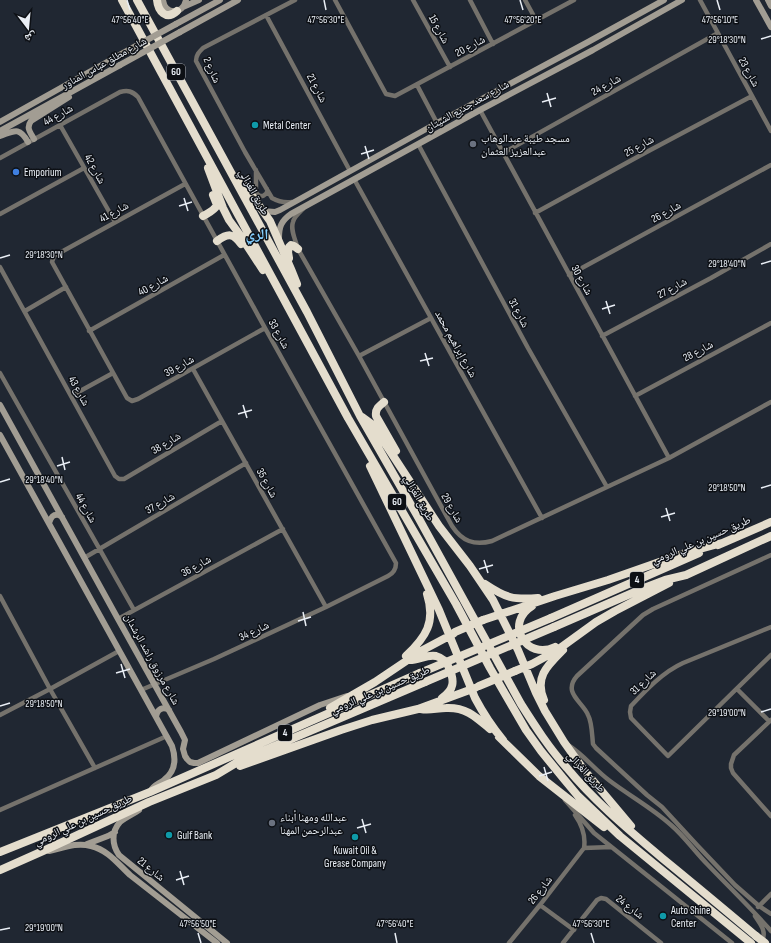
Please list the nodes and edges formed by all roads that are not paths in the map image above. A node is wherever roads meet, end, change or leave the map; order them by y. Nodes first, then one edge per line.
1 (122, 0) edge
2 (137, 0) edge
3 (142, 0) edge
4 (157, 0) edge
5 (163, 0) edge
6 (186, 0) edge
7 (199, 0) edge
8 (220, 0) edge
9 (238, 0) edge
10 (294, 0) edge
11 (335, 0) edge
12 (413, 0) edge
13 (470, 0) edge
14 (525, 0) edge
15 (574, 0) edge
16 (664, 0) edge
17 (682, 0) edge
18 (700, 0) edge
19 (756, 0) edge
20 (768, 0) edge
21 (771, 6) edge
22 (180, 9) junction
23 (266, 15) junction
24 (536, 20) junction
25 (150, 24) junction
26 (771, 26) edge
27 (718, 33) junction
28 (588, 42) junction
29 (493, 44) junction
30 (575, 50) junction
31 (593, 50) junction
32 (579, 57) junction
33 (450, 67) junction
34 (417, 84) junction
35 (82, 86) junction
36 (125, 90) joint
37 (752, 96) junction
38 (480, 110) junction
39 (0, 122) edge
40 (437, 123) junction
41 (60, 125) junction
42 (0, 131) edge
43 (771, 131) edge
44 (0, 136) edge
45 (31, 140) junction
46 (215, 144) junction
47 (418, 144) junction
48 (203, 150) junction
49 (503, 153) junction
50 (0, 158) edge
51 (771, 165) edge
52 (84, 168) junction
53 (256, 170) junction
54 (209, 171) junction
55 (350, 171) junction
56 (341, 176) junction
57 (354, 179) junction
58 (186, 184) junction
59 (345, 184) junction
60 (322, 186) junction
61 (267, 189) junction
62 (326, 195) junction
63 (296, 202) junction
64 (305, 206) junction
65 (262, 211) junction
66 (536, 213) junction
67 (0, 214) edge
68 (203, 216) junction
69 (115, 222) junction
70 (217, 242) junction
71 (279, 242) junction
72 (771, 244) edge
73 (298, 249) junction
74 (224, 255) junction
75 (53, 259) joint
76 (256, 261) junction
77 (0, 267) edge
78 (291, 269) junction
79 (569, 275) junction
80 (66, 287) junction
81 (282, 297) junction
82 (25, 311) junction
83 (307, 312) junction
84 (431, 318) junction
85 (771, 323) edge
86 (265, 328) junction
87 (89, 331) junction
88 (602, 336) junction
89 (359, 356) junction
90 (193, 369) junction
91 (113, 372) junction
92 (0, 373) edge
93 (71, 396) junction
94 (635, 396) junction
95 (384, 402) junction
96 (771, 402) edge
97 (0, 405) edge
98 (360, 416) junction
99 (348, 418) junction
100 (222, 421) junction
101 (0, 435) edge
102 (669, 458) junction
103 (246, 463) junction
104 (404, 471) junction
105 (119, 479) joint
106 (607, 488) junction
107 (62, 517) junction
108 (542, 518) junction
109 (771, 522) edge
110 (49, 523) junction
111 (283, 529) junction
112 (771, 536) edge
113 (722, 543) junction
114 (99, 549) junction
115 (771, 555) edge
116 (84, 558) junction
117 (416, 563) junction
118 (686, 575) junction
119 (481, 581) junction
120 (372, 584) joint
121 (0, 596) edge
122 (555, 596) junction
123 (326, 607) junction
124 (134, 610) junction
125 (500, 614) junction
126 (118, 619) junction
127 (771, 626) edge
128 (452, 634) junction
129 (578, 635) junction
130 (119, 651) junction
131 (771, 655) edge
132 (407, 660) junction
133 (525, 667) junction
134 (391, 671) junction
135 (155, 684) junction
136 (50, 689) junction
137 (737, 689) junction
138 (141, 690) junction
139 (471, 690) junction
140 (359, 692) junction
141 (418, 709) junction
142 (169, 710) junction
143 (0, 715) edge
144 (156, 717) junction
145 (770, 720) edge
146 (556, 728) junction
147 (280, 735) junction
148 (167, 736) junction
149 (503, 740) junction
150 (564, 742) junction
151 (172, 746) junction
152 (184, 746) junction
153 (95, 768) junction
154 (216, 775) junction
155 (150, 792) junction
156 (559, 792) junction
157 (149, 802) junction
158 (567, 803) junction
159 (0, 810) edge
160 (771, 816) edge
161 (114, 832) junction
162 (620, 836) junction
163 (646, 844) junction
164 (86, 845) junction
165 (611, 847) junction
166 (584, 848) junction
167 (43, 851) junction
168 (0, 852) edge
169 (122, 862) junction
170 (0, 870) edge
171 (771, 894) edge
172 (540, 905) junction
173 (759, 906) junction
174 (753, 911) junction
175 (771, 914) edge
176 (574, 930) junction
177 (771, 931) edge
178 (210, 937) edge
179 (758, 939) edge
180 (217, 943) edge
181 (227, 943) edge
182 (509, 943) edge
183 (563, 943) edge
184 (661, 943) edge
185 (732, 943) edge
186 (751, 943) edge
187 (765, 943) edge

1 - 48 highway, طريق الغزالي / 60
2 - 25 highway, طريق الغزالي / 60
3 - 25 highway
4 - 22 highway
5 - 22 street
6 - 22 street
7 - 22 street
8 - 39 street, شارع مطلق عباس المناور, bridge
9 - 35 street, شارع مطلق عباس المناور, bridge
10 - 23 street, شارع 2
11 - 34 street, شارع 20
12 - 33 street, شارع 15
13 - 29 street
14 - 24 street
15 - 24 street, شارع 20
16 - 28 street, شارع سعد جديع الشيتان
17 - 31 street, شارع سعد جديع الشيتان
18 - 27 street, شارع 23
19 - 26 street
20 - 21 street
23 - 53 street, شارع 2
23 - 55 street, شارع 21
24 - 29 street, شارع 20
25 - 46 highway, طريق الغزالي / 60
27 - 37 street, شارع 23
27 - 49 street, شارع 24
28 - 30 street, شارع سعد جديع الشيتان
28 - 31 street
29 - 33 street, شارع 20
30 - 32 street
30 - 40 street, شارع سعد جديع الشيتان
31 - 32 street, شارع سعد جديع الشيتان
32 - 38 street, شارع سعد جديع الشيتان
33 - 34 street, شارع 20
34 - 40 street
35 - 42 street, شارع مطلق عباس المناور
35 - 45 street
36 - 41 street, شارع 44
36 - 58 street, شارع 33
37 - 43 street, شارع 23
37 - 66 street, شارع 25
38 - 47 street, شارع سعد جديع الشيتان
38 - 49 street, شارع 30
40 - 55 street, شارع سعد جديع الشيتان
41 - 45 street, شارع 44
41 - 52 street, شارع 42
44 - 45 street
45 - 50 street, شارع 44
46 - 65 highway
46 - 83 highway, طريق الغزالي / 60
47 - 57 street, شارع سعد جديع الشيتان
47 - 106 street, شارع 31
48 - 54 highway
48 - 81 highway, طريق الغزالي / 60
49 - 66 street, شارع 30
51 - 79 street, شارع 26
52 - 67 street
52 - 69 street, شارع 42
53 - 61 street, شارع 2
53 - 61 street
54 - 68 highway
54 - 76 highway
55 - 56 street, شارع سعد جديع الشيتان
56 - 59 street
56 - 60 street, شارع سعد جديع الشيتان
57 - 59 street, شارع سعد جديع الشيتان
57 - 84 street, شارع إبراهيم محمد
58 - 68 street, شارع 33
58 - 69 street, شارع 41
59 - 62 street, شارع سعد جديع الشيتان
60 - 62 street
60 - 63 street, شارع سعد جديع الشيتان
61 - 63 street, شارع 2
62 - 64 street, شارع سعد جديع الشيتان
63 - 65 street, شارع سعد جديع الشيتان
64 - 71 street, شارع سعد جديع الشيتان
64 - 73 street, شارع 29
65 - 71 highway
66 - 79 street, شارع 30
68 - 70 street, شارع 33
69 - 75 street, شارع 41
70 - 74 street, شارع 33
70 - 76 highway
71 - 78 highway
72 - 88 street, شارع 27
73 - 78 highway
73 - 89 street, شارع 29
74 - 86 street, شارع 33
74 - 87 street, شارع 40
75 - 80 street, شارع 39
76 - 81 highway
77 - 82 street, شارع 43
78 - 83 highway
79 - 88 street, شارع 30
80 - 82 street
80 - 87 street, شارع 39
81 - 99 highway, طريق الغزالي / 60
82 - 93 street, شارع 43
83 - 98 highway, طريق الغزالي / 60
84 - 89 street
84 - 108 street, شارع إبراهيم محمد
85 - 94 street, شارع 28
86 - 90 street, شارع 39
86 - 120 street, شارع 33
87 - 91 street, شارع 39
88 - 94 street, شارع 30
89 - 95 street, شارع 29
90 - 91 street, شارع 39
90 - 100 street, شارع 35
91 - 93 street
92 - 114 street, شارع 44
93 - 105 street, شارع 43
94 - 102 street, شارع 30
95 - 104 highway
95 - 108 street, شارع 29
96 - 102 street, شارع 29
97 - 107 street, شارع مرزوق راشد الرشدان
98 - 104 highway
98 - 163 highway, طريق الغزالي / 60
99 - 117 highway
99 - 162 highway, طريق الغزالي / 60
100 - 103 street, شارع 35
100 - 105 street, شارع 38
101 - 110 street
102 - 106 street, شارع 29
103 - 111 street, شارع 35
103 - 114 street, شارع 37
104 - 119 highway
106 - 108 street, شارع 29
107 - 110 street
107 - 116 street, شارع مرزوق راشد الرشدان
109 - 113 highway, طريق حسين بن علي الرومي / 4
110 - 130 street
111 - 123 street, شارع 35
111 - 124 street, شارع 36
112 - 118 highway, طريق حسين بن علي الرومي / 4
113 - 122 highway
113 - 147 highway, طريق حسين بن علي الرومي / 4, bridge
114 - 116 street, شارع 37
114 - 124 street, شارع 44
115 - 173 street
116 - 126 street, شارع مرزوق راشد الرشدان
117 - 128 highway
117 - 134 highway
118 - 129 highway
118 - 154 highway, طريق حسين بن علي الرومي / 4, bridge
119 - 122 highway
119 - 125 highway
120 - 123 street, شارع 34
121 - 136 street
122 - 125 highway
122 - 129 highway
123 - 135 street, شارع 34
124 - 126 street, شارع 36
125 - 128 highway, bridge
125 - 133 highway
126 - 135 street, شارع مرزوق راشد الرشدان
127 - 137 street, شارع 31
128 - 132 highway
128 - 139 highway
129 - 133 highway
129 - 146 highway
130 - 136 street
130 - 138 street
131 - 137 street, شارع 31
132 - 134 highway
132 - 141 highway
133 - 139 highway, bridge
133 - 146 highway
134 - 140 highway
135 - 138 street, شارع 34
135 - 142 street, شارع مرزوق راشد الرشدان
136 - 143 street
136 - 153 street
137 - 145 street
138 - 144 street
139 - 141 highway
139 - 149 highway
140 - 147 highway
140 - 152 street, شارع مرزوق راشد الرشدان
141 - 149 highway
141 - 154 highway
142 - 144 street
142 - 152 street, شارع مرزوق راشد الرشدان
144 - 148 street
145 - 160 street
146 - 150 highway
147 - 155 highway, طريق حسين بن علي الرومي / 4
148 - 151 street
148 - 153 street
149 - 156 highway
150 - 163 highway
150 - 174 street
151 - 152 street
151 - 155 street
153 - 159 street
154 - 157 highway, طريق حسين بن علي الرومي / 4
155 - 168 highway, طريق حسين بن علي الرومي / 4
156 - 158 street
156 - 162 highway
157 - 161 street
157 - 167 highway, طريق حسين بن علي الرومي / 4
158 - 165 street
158 - 166 street
161 - 164 street
161 - 169 street, شارع 21
162 - 186 highway, طريق الغزالي / 60
163 - 179 highway, طريق الغزالي / 60
164 - 167 street, شارع 21
164 - 169 street, شارع 21
165 - 166 street
165 - 185 street
166 - 172 street, شارع 26
167 - 170 highway, طريق حسين بن علي الرومي / 4
169 - 178 street, شارع 21
171 - 173 street
172 - 176 street
172 - 182 street, شارع 26
173 - 174 street
173 - 175 street
174 - 177 street
174 - 179 street
176 - 183 street, شارع 24
176 - 184 street, شارع 24
178 - 180 street, شارع 21
178 - 181 street, شارع 21
179 - 187 highway, طريق الغزالي / 60, bridge

